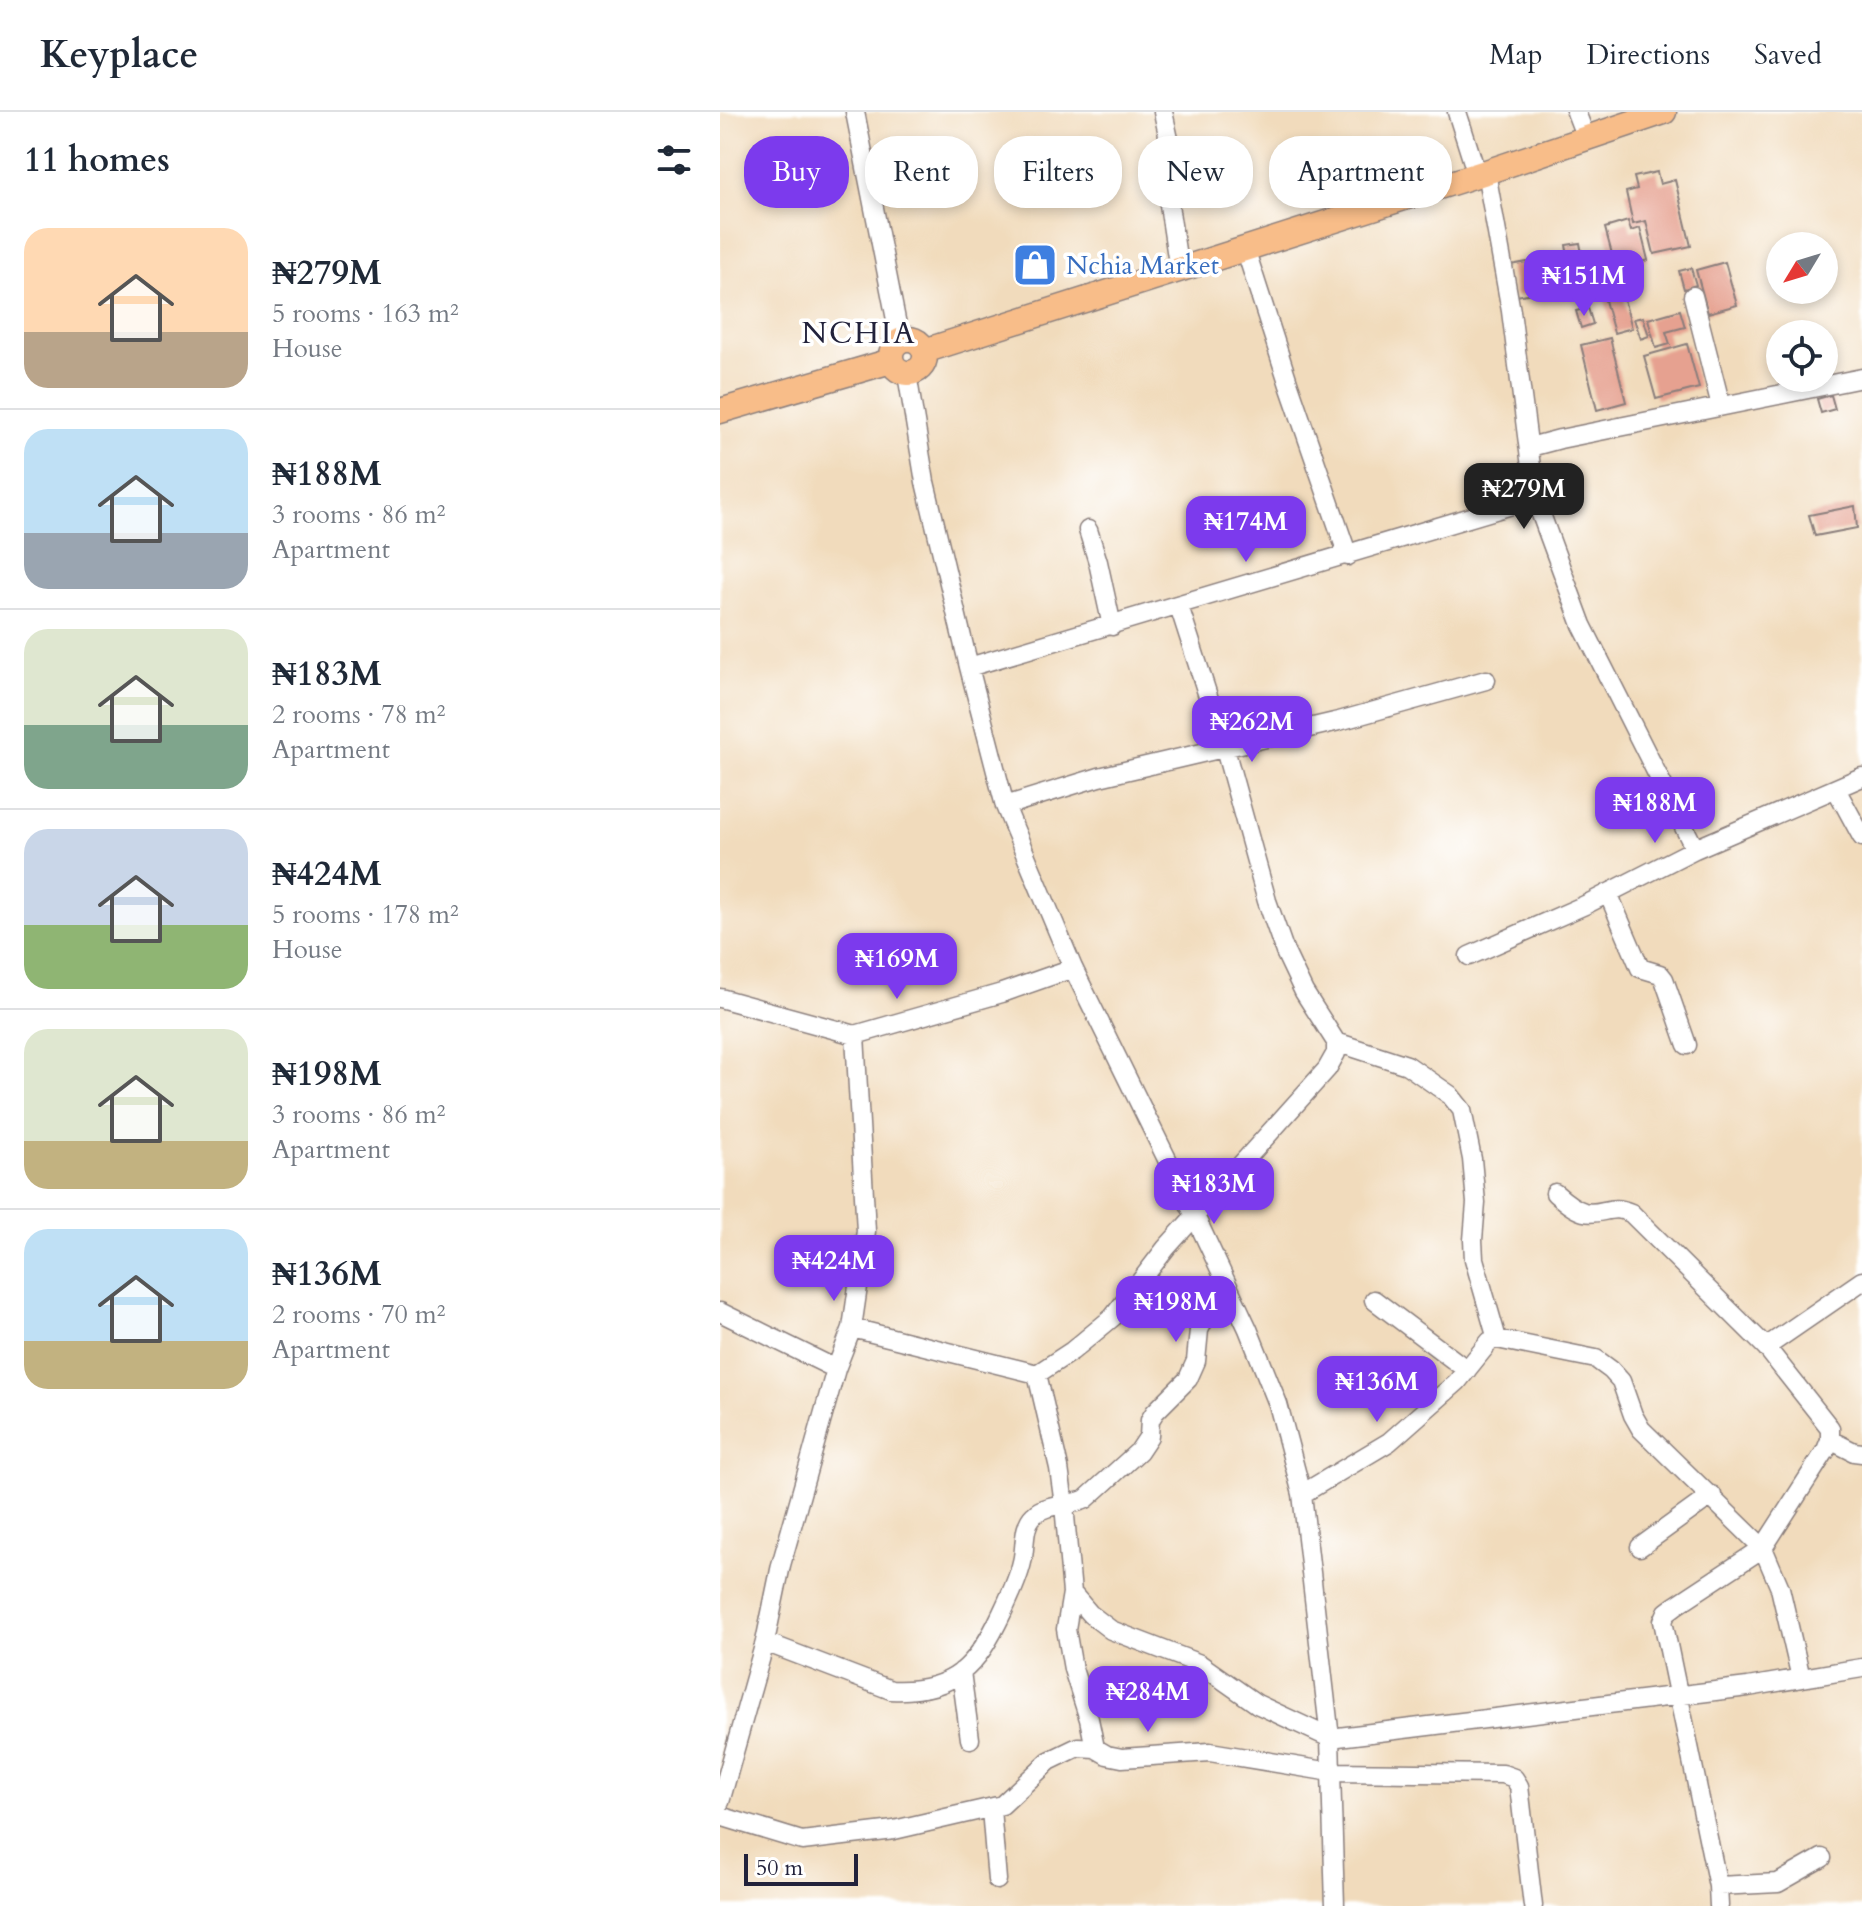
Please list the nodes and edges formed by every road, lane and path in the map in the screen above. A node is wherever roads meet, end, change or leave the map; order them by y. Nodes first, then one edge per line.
1 (1163, 112) edge
2 (1457, 112) edge
3 (1576, 112) edge
4 (1664, 112) edge
5 (856, 113) edge
6 (1586, 138) junction
7 (1482, 173) junction
8 (1245, 248) junction
9 (1179, 270) junction
10 (1693, 296) dead end
11 (899, 358) junction
12 (1862, 378) edge
13 (1721, 406) junction
14 (720, 411) edge
15 (1530, 447) junction
16 (1535, 498) junction
17 (1088, 530) dead end
18 (1348, 556) junction
19 (1179, 606) junction
20 (1112, 626) junction
21 (969, 667) junction
22 (1486, 680) dead end
23 (1225, 749) junction
24 (1862, 777) edge
25 (1836, 789) junction
26 (1005, 806) junction
27 (1862, 837) edge
28 (1695, 849) junction
29 (1608, 893) junction
30 (1469, 956) dead end
31 (1073, 968) junction
32 (720, 998) edge
33 (855, 1035) junction
34 (1336, 1042) junction
35 (1687, 1045) dead end
36 (1555, 1193) dead end
37 (1195, 1216) junction
38 (1862, 1281) edge
39 (1230, 1291) junction
40 (1374, 1300) dead end
41 (720, 1312) edge
42 (852, 1328) junction
43 (1497, 1339) junction
44 (1766, 1347) junction
45 (836, 1369) junction
46 (1467, 1370) junction
47 (1037, 1374) junction
48 (1830, 1440) junction
49 (1862, 1453) edge
50 (1302, 1494) junction
51 (1712, 1495) junction
52 (1064, 1505) junction
53 (1640, 1547) dead end
54 (1763, 1548) junction
55 (1072, 1593) junction
56 (765, 1642) junction
57 (1862, 1668) edge
58 (961, 1672) junction
59 (1801, 1678) junction
60 (1679, 1695) junction
61 (1330, 1738) junction
62 (970, 1739) dead end
63 (1095, 1748) junction
64 (1331, 1772) junction
65 (720, 1802) edge
66 (991, 1809) junction
67 (720, 1816) edge
68 (1822, 1858) dead end
69 (997, 1880) dead end
70 (1718, 1886) junction
71 (1335, 1906) edge
72 (1533, 1906) edge
73 (1719, 1906) edge

1 - 9 street
2 - 7 street
3 - 6 street
4 - 6 main road
5 - 11 street
6 - 7 main road
7 - 8 main road
7 - 15 street
8 - 9 main road
8 - 18 street
9 - 11 main road
10 - 13 street
11 - 14 main road
11 - 21 street
12 - 13 street
13 - 15 street
15 - 16 street
16 - 18 street
16 - 28 street
17 - 20 street
18 - 19 street
19 - 20 street
19 - 23 street
20 - 21 street
21 - 26 street
22 - 23 street
23 - 26 street
23 - 34 street
24 - 25 street
25 - 27 street
25 - 28 street
26 - 31 street
28 - 29 street
29 - 30 street
29 - 35 street
31 - 33 street
31 - 37 street
32 - 33 street
33 - 42 street
34 - 37 street
34 - 43 street
36 - 44 street
37 - 39 street
37 - 47 street
38 - 44 street
39 - 50 street
39 - 52 street
40 - 46 street
41 - 45 street
42 - 45 street
42 - 47 street
43 - 46 street
43 - 51 street
44 - 48 street
45 - 56 street
46 - 50 street
47 - 52 street
48 - 49 street
48 - 54 street
50 - 61 street
51 - 53 street
51 - 54 street
52 - 55 street
52 - 58 street
54 - 59 street
54 - 60 street
55 - 61 street
55 - 63 street
56 - 58 street
56 - 65 street
57 - 59 street
58 - 62 street
59 - 60 street
60 - 61 street
60 - 70 street
61 - 64 street
63 - 64 street
63 - 66 street
64 - 71 street
64 - 72 street
66 - 67 street
66 - 69 street
68 - 70 street
70 - 73 street

